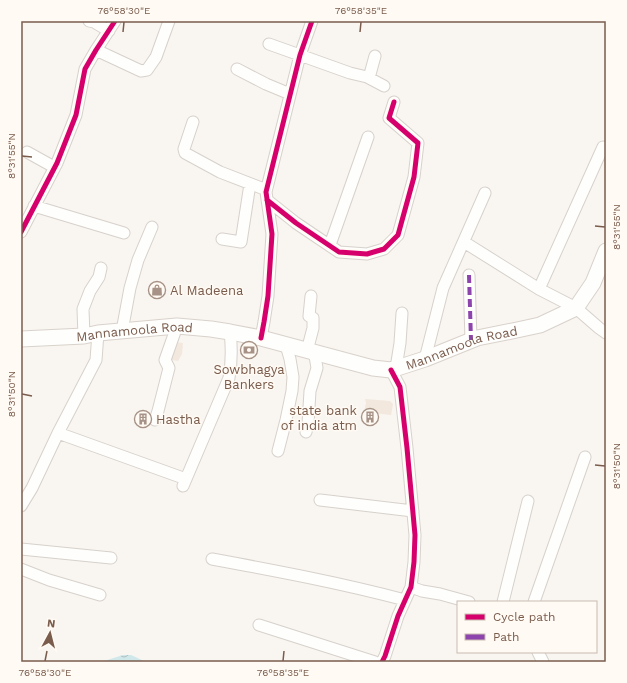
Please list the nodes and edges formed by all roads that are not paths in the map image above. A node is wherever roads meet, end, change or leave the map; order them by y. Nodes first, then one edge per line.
1 (89, 21) edge
2 (115, 21) edge
3 (170, 21) edge
4 (312, 21) edge
5 (109, 31) junction
6 (269, 44) dead end
7 (96, 50) junction
8 (300, 55) junction
9 (375, 56) dead end
10 (237, 69) dead end
11 (369, 78) junction
12 (384, 86) dead end
13 (290, 94) junction
14 (394, 102) dead end
15 (193, 122) dead end
16 (368, 137) dead end
17 (602, 147) dead end
18 (27, 152) dead end
19 (54, 167) junction
20 (250, 184) junction
21 (485, 193) dead end
22 (266, 196) junction
23 (34, 206) junction
24 (152, 227) dead end
25 (21, 232) edge
26 (124, 233) dead end
27 (222, 239) dead end
28 (464, 242) junction
29 (327, 243) junction
30 (606, 251) edge
31 (101, 268) dead end
32 (602, 271) edge
33 (469, 275) dead end
34 (539, 289) junction
35 (311, 296) dead end
36 (576, 308) junction
37 (402, 313) dead end
38 (177, 326) junction
39 (122, 331) junction
40 (230, 332) junction
41 (606, 333) edge
42 (91, 334) junction
43 (261, 338) junction
44 (21, 339) edge
45 (471, 340) junction
46 (286, 345) junction
47 (308, 351) junction
48 (425, 359) junction
49 (393, 369) junction
50 (155, 420) dead end
51 (58, 432) junction
52 (306, 432) dead end
53 (278, 451) dead end
54 (585, 457) dead end
55 (320, 500) dead end
56 (528, 501) dead end
57 (21, 506) edge
58 (412, 511) junction
59 (21, 549) edge
60 (111, 558) dead end
61 (212, 559) dead end
62 (21, 569) edge
63 (411, 587) junction
64 (100, 595) dead end
65 (405, 600) junction
66 (465, 601) edge
67 (503, 601) edge
68 (534, 601) edge
69 (259, 625) dead end
70 (538, 653) edge
71 (375, 662) edge
72 (382, 662) edge
73 (543, 662) edge

1 - 5 street
2 - 5 street
3 - 7 street
4 - 8 street
5 - 7 street
6 - 8 street
7 - 19 street
8 - 11 street
8 - 13 street
9 - 11 street
10 - 13 street
11 - 12 street
13 - 22 street
14 - 29 street
15 - 20 street
16 - 29 street
17 - 34 street
18 - 19 street
19 - 23 street
20 - 22 street
20 - 27 street
21 - 28 street
22 - 29 street
22 - 43 street
23 - 25 street
23 - 26 street
24 - 39 street
28 - 34 street
28 - 48 street
30 - 32 main road
31 - 42 street
32 - 36 main road
33 - 45 street
34 - 36 street
35 - 47 street
36 - 41 street
36 - 45 main road, Mannamoola Road
37 - 49 street
38 - 39 main road, Mannamoola Road
38 - 40 main road, Mannamoola Road
38 - 50 street
39 - 42 main road, Mannamoola Road
40 - 43 main road, Mannamoola Road
40 - 51 street
42 - 44 main road, Mannamoola Road
42 - 51 street
43 - 46 main road, Mannamoola Road
45 - 48 main road, Mannamoola Road
46 - 47 main road, Mannamoola Road
46 - 53 street
47 - 49 main road, Mannamoola Road
47 - 52 street
48 - 49 main road, Mannamoola Road
49 - 58 street
51 - 57 street
54 - 68 street
55 - 58 street
56 - 67 street
58 - 63 street
59 - 60 street
61 - 65 street
62 - 64 street
63 - 65 street
63 - 66 street
65 - 72 street
69 - 71 street
70 - 73 street

